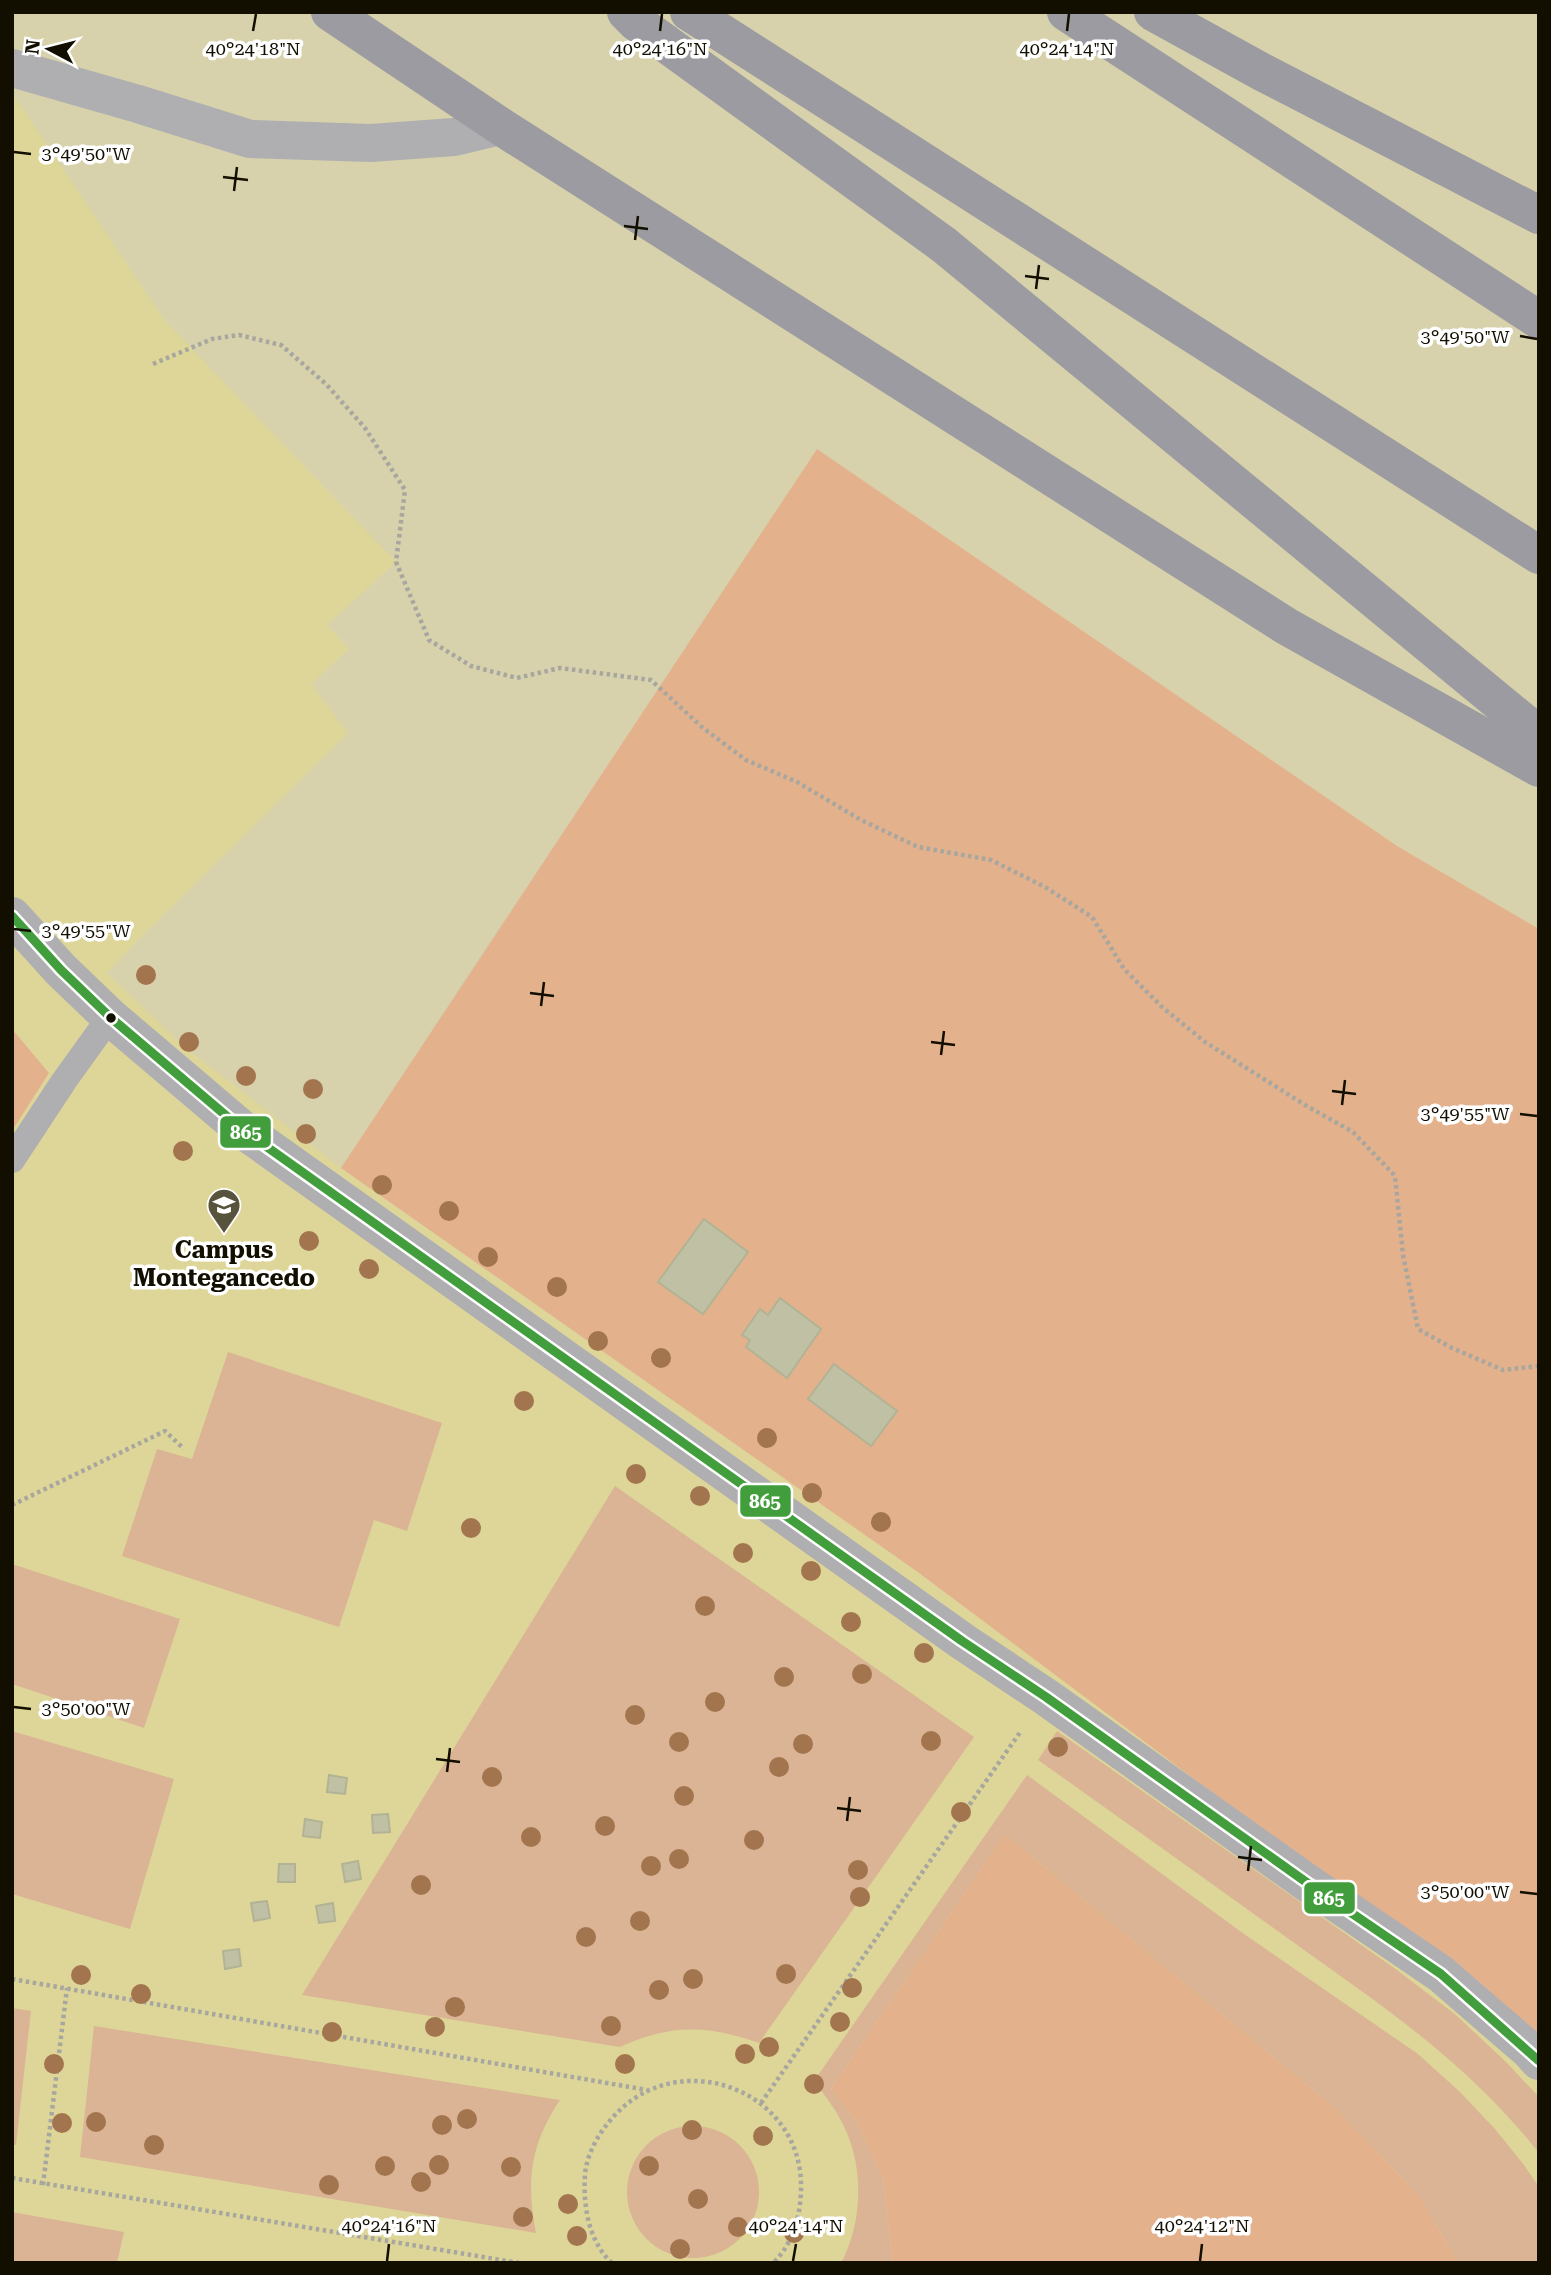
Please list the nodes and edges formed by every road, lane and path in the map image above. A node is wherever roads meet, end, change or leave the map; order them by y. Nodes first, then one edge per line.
1 (330, 12) edge
2 (626, 12) edge
3 (689, 12) edge
4 (1066, 12) edge
5 (1153, 12) edge
6 (12, 68) edge
7 (500, 126) junction
8 (1539, 215) edge
9 (1539, 320) edge
10 (153, 364) dead end
11 (1539, 555) edge
12 (1539, 735) edge
13 (1539, 768) edge
14 (12, 916) edge
15 (110, 1017) junction
16 (12, 1160) edge
17 (1539, 1366) edge
18 (184, 1449) dead end
19 (12, 1505) edge
20 (1026, 1724) dead end
21 (12, 1979) edge
22 (67, 1988) junction
23 (1539, 2061) edge
24 (647, 2090) junction
25 (761, 2103) junction
26 (12, 2178) edge
27 (43, 2185) junction
28 (519, 2263) edge
29 (612, 2263) edge
30 (774, 2263) edge

1 - 7 highway
2 - 12 highway
3 - 11 highway
4 - 9 highway
5 - 8 highway
6 - 7 street
7 - 13 highway
10 - 17 path
14 - 15 street
15 - 16 lane
15 - 23 street
18 - 19 path
20 - 25 path
21 - 22 path
22 - 24 path
22 - 27 path
24 - 25 path
24 - 29 path
25 - 30 path
26 - 27 path
27 - 28 path

